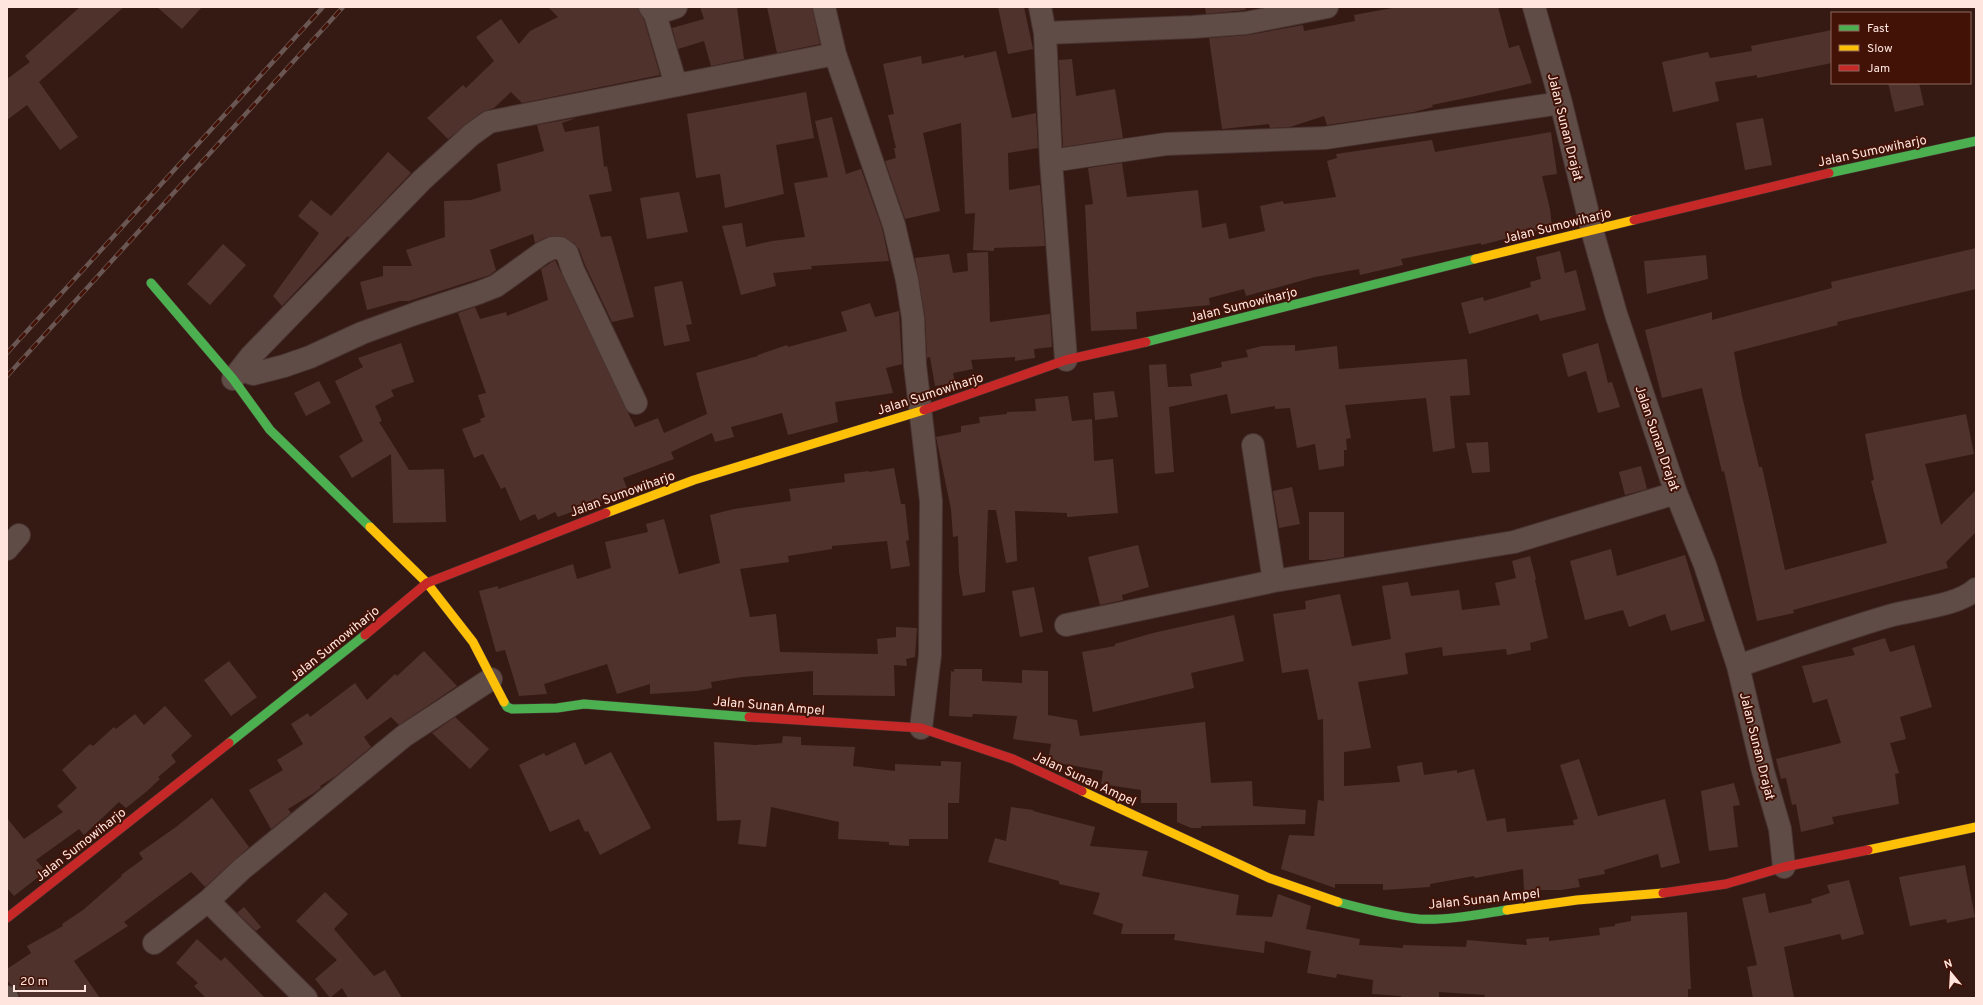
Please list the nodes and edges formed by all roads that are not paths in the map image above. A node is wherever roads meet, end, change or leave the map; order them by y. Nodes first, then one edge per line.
1 (676, 7) edge
2 (824, 7) edge
3 (1040, 7) edge
4 (1327, 7) edge
5 (1534, 7) edge
6 (653, 10) edge
7 (1044, 33) junction
8 (835, 54) junction
9 (676, 85) junction
10 (1561, 103) junction
11 (1976, 142) edge
12 (1051, 160) junction
13 (1592, 230) junction
14 (151, 283) dead end
15 (1066, 360) junction
16 (238, 374) junction
17 (636, 403) dead end
18 (921, 411) junction
19 (1253, 445) dead end
20 (1676, 493) junction
21 (1274, 581) junction
22 (427, 583) junction
23 (1976, 589) edge
24 (1066, 625) dead end
25 (1738, 666) junction
26 (492, 679) junction
27 (921, 728) junction
28 (1976, 827) edge
29 (1784, 867) junction
30 (208, 901) junction
31 (7, 918) edge
32 (154, 943) dead end
33 (306, 998) edge

1 - 6 street
2 - 8 street
3 - 7 street
4 - 7 street
5 - 10 street, Jalan Sunan Drajat
6 - 9 street
7 - 12 street
8 - 9 street
8 - 18 street
9 - 16 street
10 - 12 street
10 - 13 street, Jalan Sunan Drajat
11 - 13 street, Jalan Sumowiharjo
12 - 15 street
13 - 15 street, Jalan Sumowiharjo
13 - 20 street, Jalan Sunan Drajat
14 - 16 street, Jalan Sunan Ampel
15 - 18 street, Jalan Sumowiharjo
16 - 17 street
16 - 22 street, Jalan Sunan Ampel
18 - 22 street, Jalan Sumowiharjo
18 - 27 street
19 - 21 street
20 - 21 street
20 - 25 street, Jalan Sunan Drajat
21 - 24 street
22 - 26 street, Jalan Sunan Ampel
22 - 31 street, Jalan Sumowiharjo
23 - 25 street
25 - 29 street, Jalan Sunan Drajat
26 - 27 street, Jalan Sunan Ampel
26 - 30 street
27 - 29 street, Jalan Sunan Ampel
28 - 29 street, Jalan Sunan Ampel
30 - 32 street
30 - 33 street

